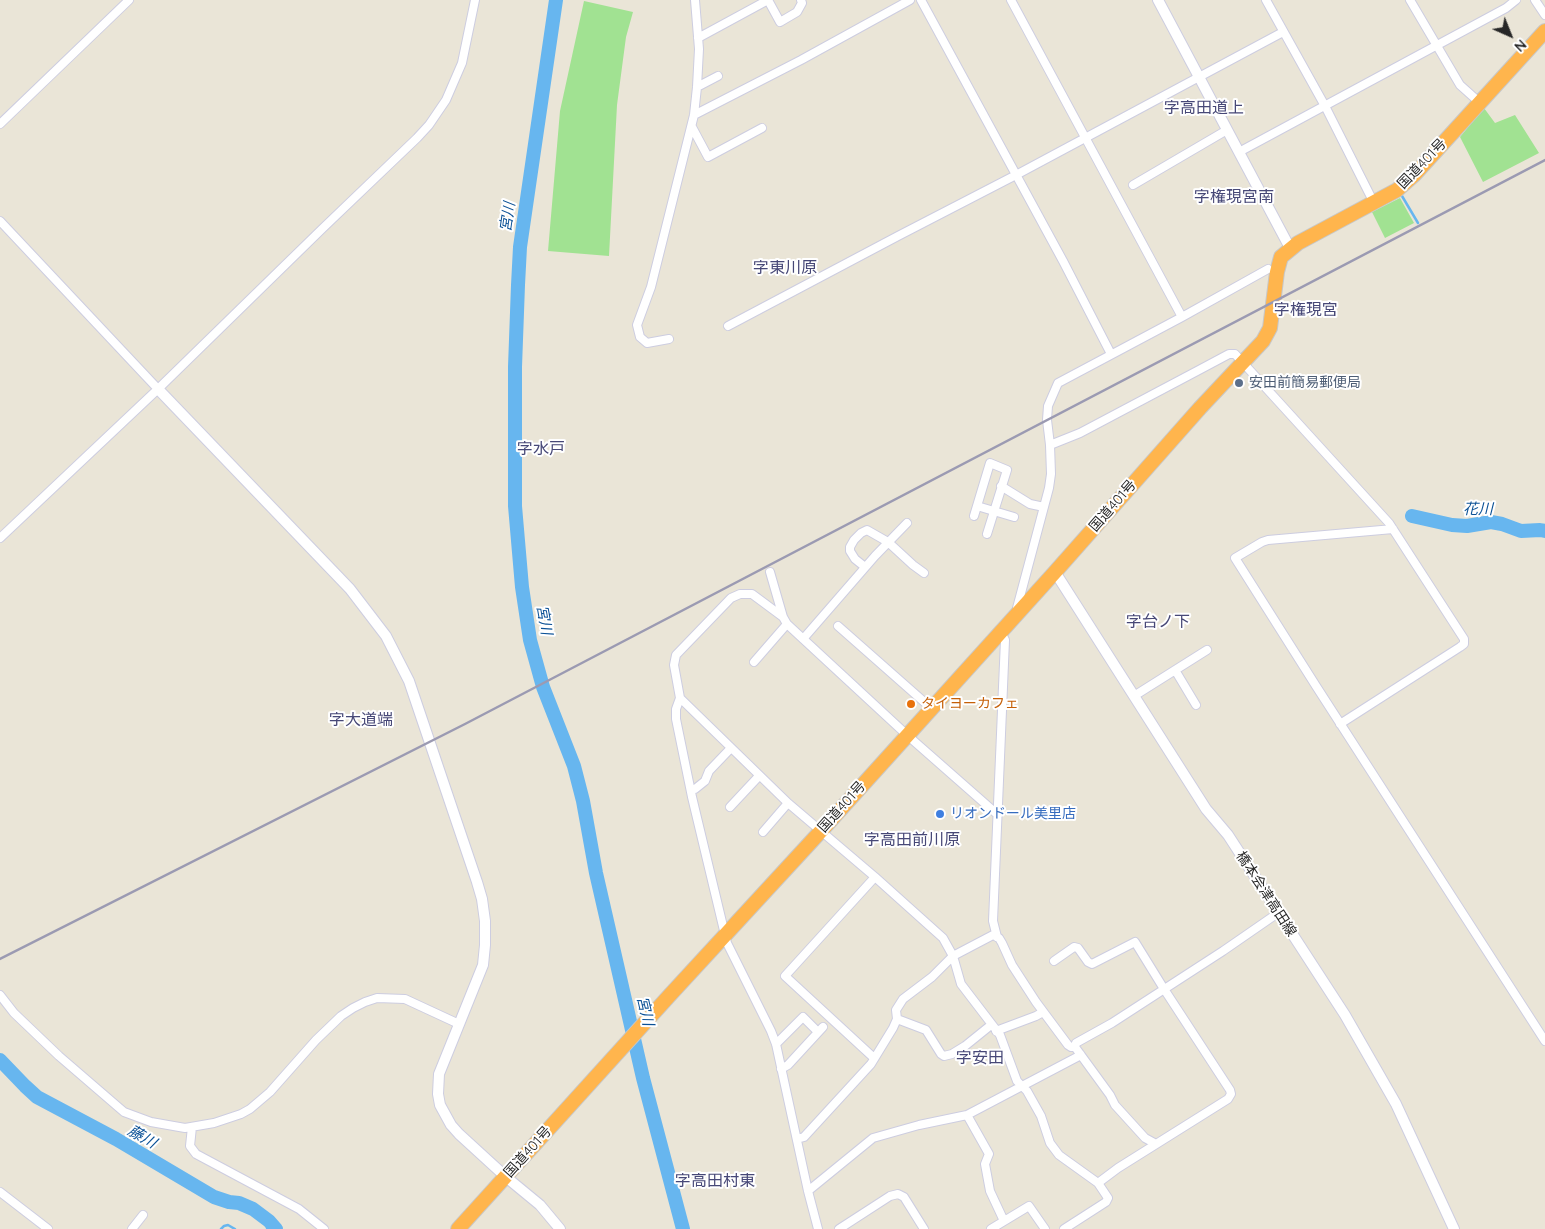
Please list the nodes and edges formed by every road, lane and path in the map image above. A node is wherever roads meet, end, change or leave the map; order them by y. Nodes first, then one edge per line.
1 (129, 0) edge
2 (475, 0) edge
3 (695, 0) edge
4 (768, 0) edge
5 (800, 0) edge
6 (910, 0) edge
7 (922, 0) edge
8 (1010, 0) edge
9 (1158, 0) edge
10 (1266, 0) edge
11 (1410, 0) edge
12 (1516, 0) edge
13 (1535, 0) edge
14 (1545, 15) edge
15 (1545, 30) edge
16 (1283, 32) junction
17 (698, 38) junction
18 (1436, 45) junction
19 (718, 76) dead end
20 (1198, 77) junction
21 (698, 87) junction
22 (1479, 102) junction
23 (1325, 106) junction
24 (694, 115) junction
25 (0, 124) edge
26 (692, 127) junction
27 (762, 128) dead end
28 (1227, 130) junction
29 (1085, 139) junction
30 (1239, 152) junction
31 (1016, 176) junction
32 (1134, 185) dead end
33 (1374, 203) junction
34 (0, 221) edge
35 (1290, 248) junction
36 (1268, 269) dead end
37 (1182, 317) junction
38 (728, 326) dead end
39 (669, 339) dead end
40 (1111, 354) junction
41 (1242, 362) junction
42 (158, 389) junction
43 (1050, 445) junction
44 (1001, 486) junction
45 (977, 506) junction
46 (1044, 506) junction
47 (994, 510) junction
48 (974, 516) dead end
49 (1014, 517) dead end
50 (908, 523) dead end
51 (1393, 529) junction
52 (987, 534) dead end
53 (0, 538) edge
54 (888, 542) junction
55 (865, 567) junction
56 (770, 572) dead end
57 (1054, 572) junction
58 (924, 573) dead end
59 (1018, 612) junction
60 (785, 621) junction
61 (838, 626) dead end
62 (1001, 632) junction
63 (803, 639) junction
64 (1207, 650) dead end
65 (754, 662) dead end
66 (1175, 670) junction
67 (1134, 696) junction
68 (680, 698) junction
69 (1196, 705) dead end
70 (931, 708) junction
71 (1340, 724) junction
72 (907, 735) junction
73 (731, 748) junction
74 (759, 776) junction
75 (690, 789) junction
76 (788, 803) junction
77 (730, 807) dead end
78 (998, 815) junction
79 (821, 831) junction
80 (763, 832) dead end
81 (875, 877) junction
82 (1278, 913) junction
83 (725, 936) junction
84 (997, 938) junction
85 (953, 956) junction
86 (1054, 960) dead end
87 (1164, 989) junction
88 (0, 995) edge
89 (1043, 1012) junction
90 (897, 1019) junction
91 (459, 1024) junction
92 (994, 1028) junction
93 (1545, 1041) edge
94 (776, 1044) junction
95 (1075, 1047) junction
96 (1081, 1055) junction
97 (874, 1058) junction
98 (781, 1069) junction
99 (1021, 1086) junction
100 (967, 1114) junction
101 (192, 1127) junction
102 (797, 1139) junction
103 (1156, 1144) junction
104 (506, 1177) junction
105 (1098, 1183) junction
106 (808, 1191) junction
107 (0, 1192) edge
108 (143, 1215) dead end
109 (1004, 1221) junction
110 (48, 1229) edge
111 (132, 1229) edge
112 (324, 1229) edge
113 (458, 1229) edge
114 (560, 1229) edge
115 (818, 1229) edge
116 (839, 1229) edge
117 (924, 1229) edge
118 (991, 1229) edge
119 (1045, 1229) edge
120 (1064, 1229) edge
121 (1454, 1229) edge

1 - 25 street
2 - 42 street
3 - 17 street
4 - 5 street
4 - 17 street
6 - 24 street
7 - 31 street
8 - 29 street
9 - 20 street
10 - 16 street
11 - 18 street
12 - 18 street
13 - 14 street
15 - 22 highway, 国道401号
16 - 20 street
16 - 23 street
17 - 21 street
18 - 22 street
18 - 23 street
19 - 21 street
20 - 28 street
20 - 29 street
21 - 24 street
22 - 33 highway, 国道401号
23 - 30 street
23 - 33 street
24 - 26 street
26 - 27 street
26 - 39 street
28 - 30 street
28 - 32 street
29 - 31 street
29 - 37 street
30 - 35 street
31 - 38 street
31 - 40 street
33 - 35 highway, 国道401号
34 - 42 street
35 - 41 highway, 国道401号
36 - 37 street
37 - 40 street
40 - 43 street
41 - 43 street
41 - 51 street
41 - 57 highway, 国道401号
42 - 53 street
42 - 91 street
43 - 46 street
44 - 45 street
44 - 46 street
44 - 47 street
45 - 47 street
45 - 48 street
46 - 59 street
47 - 49 street
47 - 52 street
50 - 54 street
51 - 71 street
51 - 71 street
54 - 55 street
54 - 55 street
54 - 58 street
55 - 63 street
56 - 60 street
57 - 59 highway, 国道401号
57 - 67 street, 橋本会津高田線
59 - 62 highway, 国道401号
60 - 63 street
60 - 65 street
60 - 68 street
61 - 70 street
62 - 70 highway, 国道401号
62 - 78 street
63 - 72 street
64 - 66 street
66 - 67 street
66 - 69 street
67 - 82 street, 橋本会津高田線
68 - 73 street
68 - 75 street
70 - 72 highway, 国道401号
71 - 93 street
72 - 78 street
72 - 79 highway, 国道401号
73 - 74 street
73 - 75 street
74 - 76 street
74 - 77 street
75 - 83 street
76 - 79 street
76 - 80 street
78 - 84 street
79 - 81 street
79 - 83 highway, 国道401号
81 - 85 street
81 - 97 street
82 - 87 street
82 - 121 street, 橋本会津高田線
83 - 94 street
83 - 104 highway, 国道401号
84 - 85 street
84 - 89 street
85 - 90 street
85 - 92 street
86 - 87 street
87 - 95 street
87 - 103 street
88 - 101 street
89 - 92 street
89 - 95 street
90 - 92 street
90 - 97 street
91 - 101 street
91 - 104 street
92 - 99 street
94 - 98 street
94 - 98 street
95 - 96 street
96 - 99 street
96 - 103 street
97 - 102 street
98 - 102 street
99 - 100 street
99 - 105 street
100 - 106 street
100 - 109 street
101 - 112 street
102 - 106 street
103 - 105 street
104 - 113 highway, 国道401号
104 - 114 street
105 - 120 street
106 - 115 street
107 - 110 street
108 - 111 street
109 - 118 street
109 - 119 street
116 - 117 street

